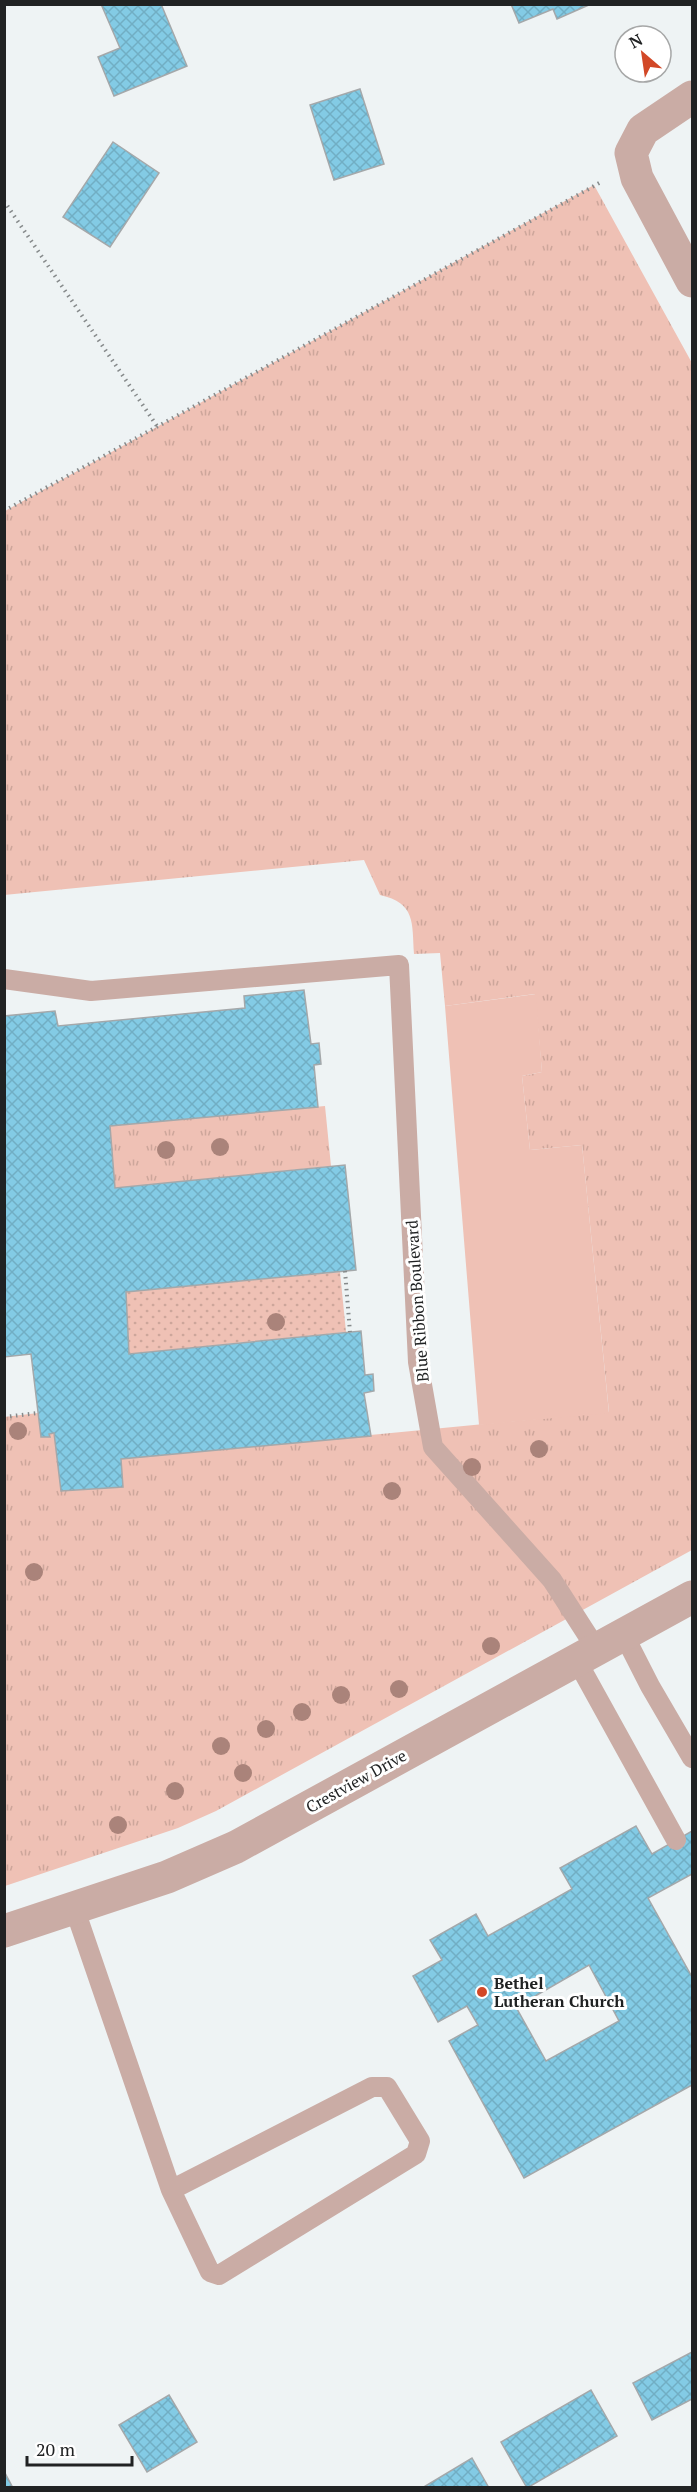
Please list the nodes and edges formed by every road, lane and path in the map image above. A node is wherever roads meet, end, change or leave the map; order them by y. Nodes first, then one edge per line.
1 (693, 97) edge
2 (633, 164) junction
3 (4, 201) edge
4 (693, 281) edge
5 (157, 426) junction
6 (4, 510) edge
7 (4, 979) edge
8 (345, 1271) dead end
9 (350, 1332) dead end
10 (38, 1413) dead end
11 (4, 1417) edge
12 (693, 1597) edge
13 (599, 1648) junction
14 (693, 1758) edge
15 (676, 1840) dead end
16 (74, 1907) junction
17 (4, 1931) edge
18 (171, 2190) junction

1 - 2 street
2 - 4 street
2 - 5 path
3 - 5 path
5 - 6 path
7 - 13 lane, Blue Ribbon Boulevard
8 - 9 path
10 - 11 path
12 - 13 street, Crestview Drive
13 - 14 lane
13 - 15 lane
13 - 16 street, Crestview Drive
16 - 17 street, Crestview Drive
16 - 18 lane
18 - 18 lane

